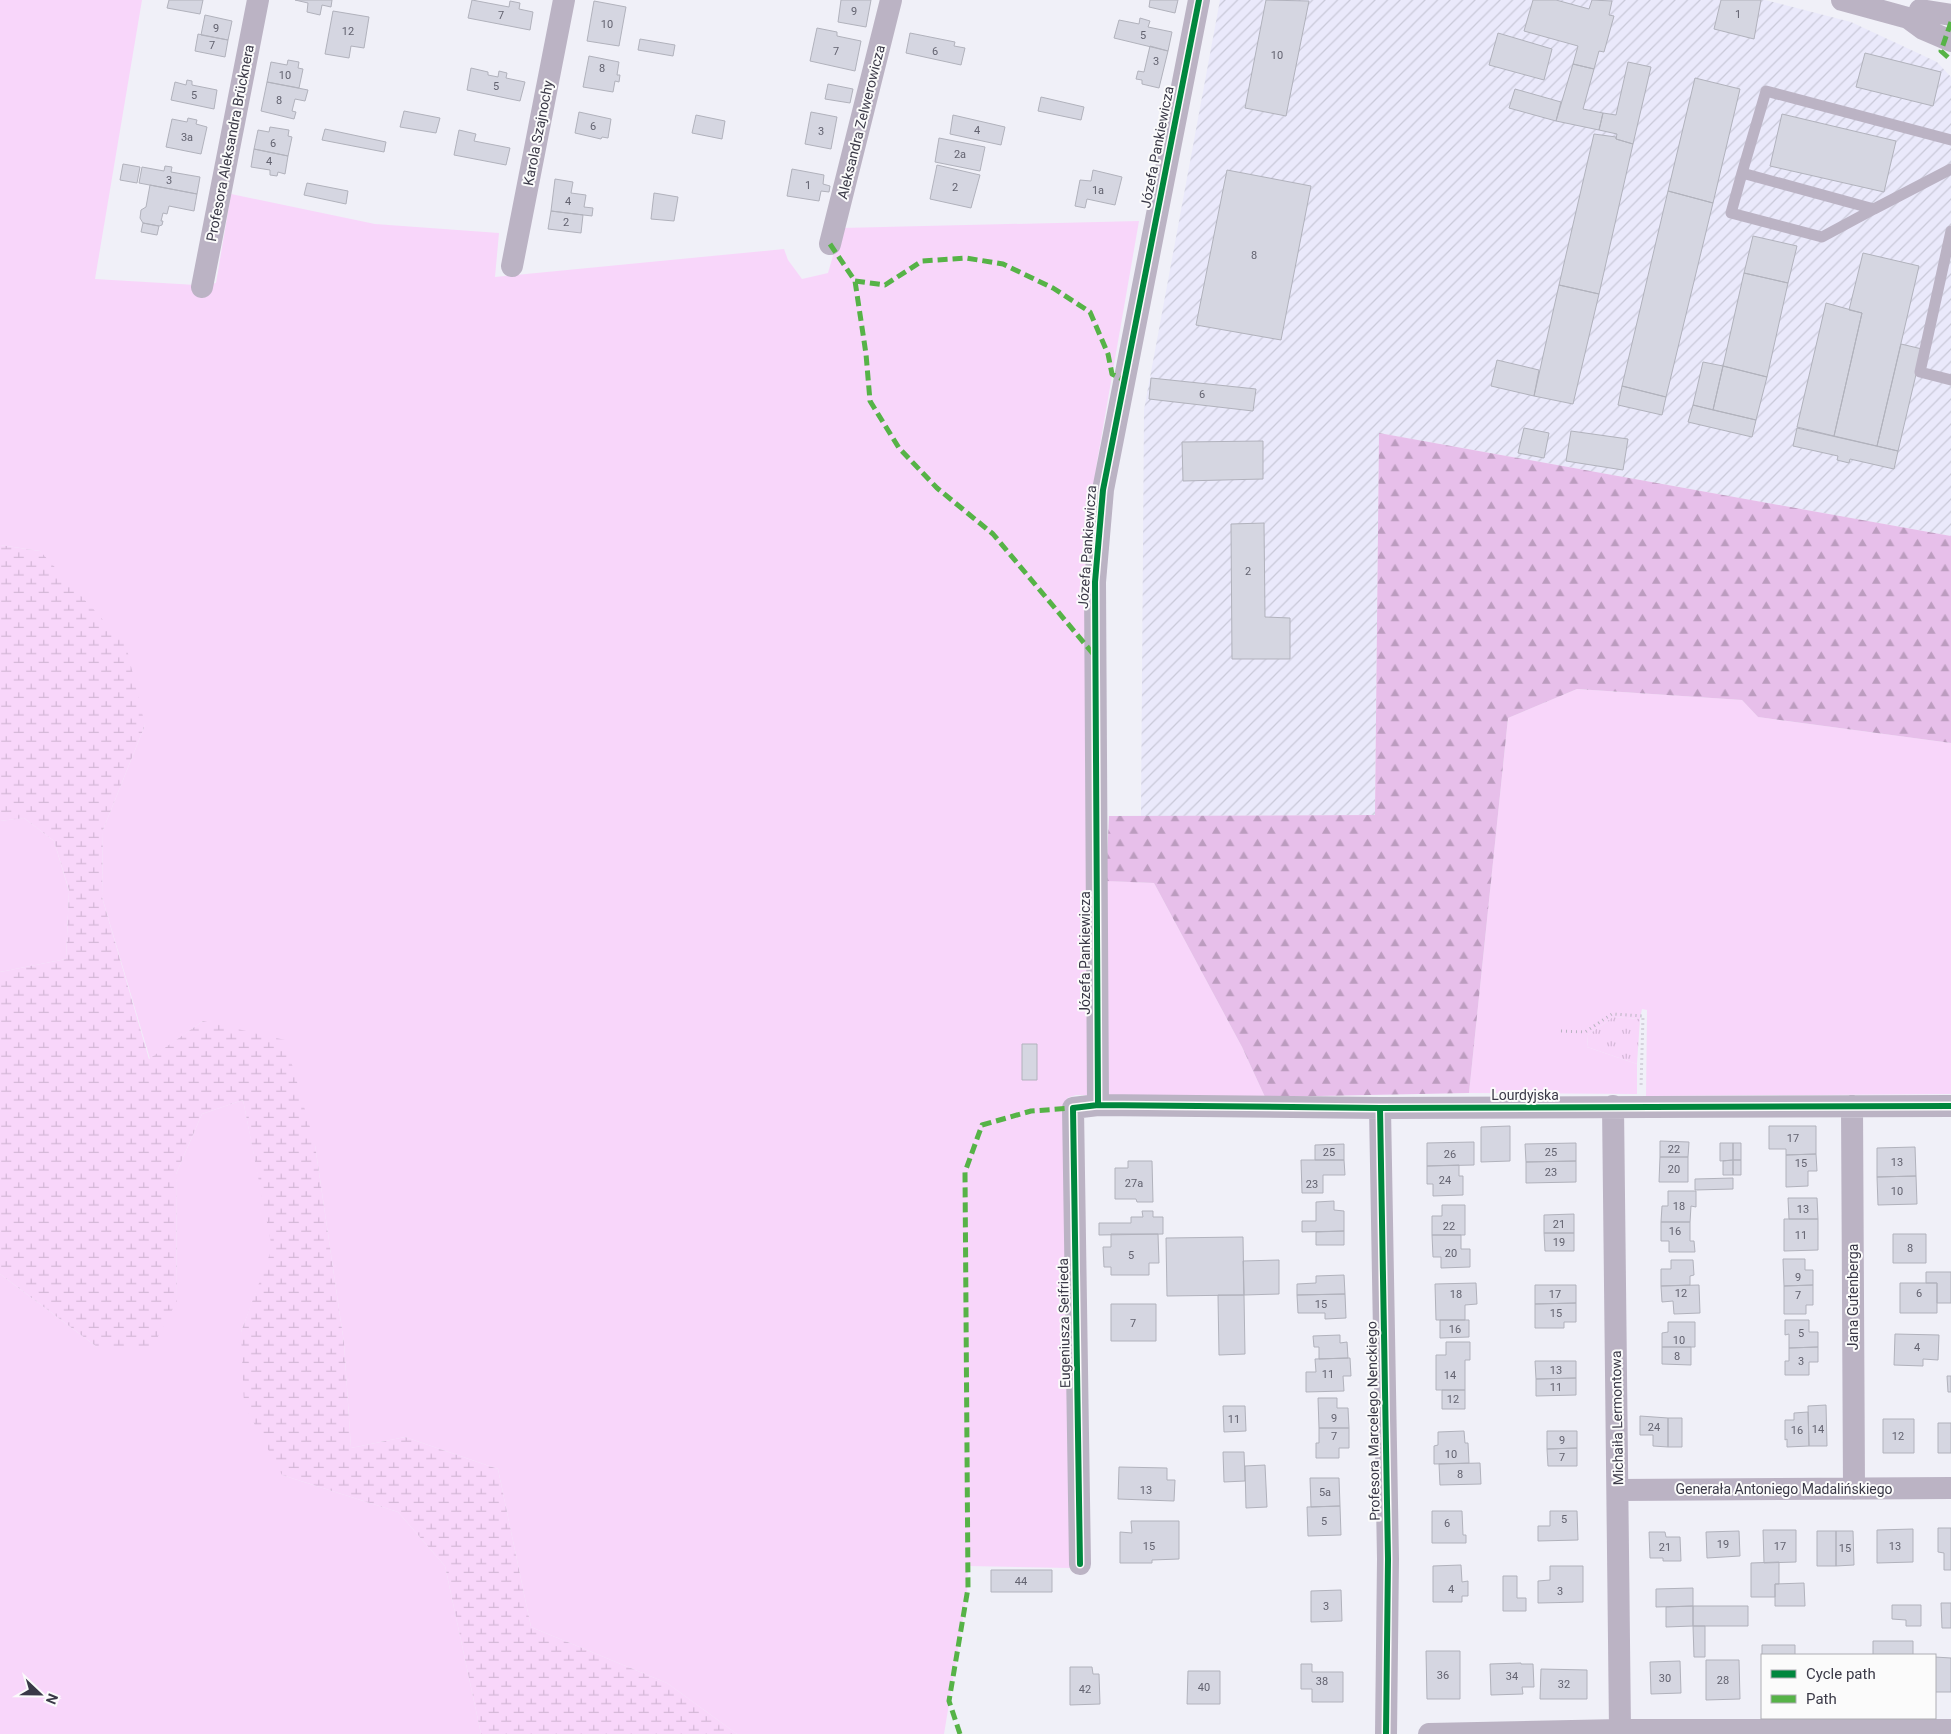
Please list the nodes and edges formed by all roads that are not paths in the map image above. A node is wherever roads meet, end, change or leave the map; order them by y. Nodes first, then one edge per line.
1 (258, 0) edge
2 (564, 0) edge
3 (892, 0) edge
4 (1199, 0) edge
5 (1842, 0) edge
6 (1918, 9) edge
7 (1951, 15) edge
8 (1951, 41) edge
9 (1951, 140) edge
10 (1951, 169) edge
11 (1742, 173) junction
12 (1874, 209) junction
13 (1951, 231) edge
14 (830, 244) dead end
15 (512, 266) dead end
16 (202, 287) dead end
17 (1951, 380) edge
18 (1098, 1105) junction
19 (1613, 1106) junction
20 (1852, 1106) junction
21 (1951, 1106) edge
22 (1380, 1108) junction
23 (1951, 1488) edge
24 (1854, 1489) junction
25 (1618, 1490) junction
26 (1080, 1564) dead end
27 (1620, 1730) junction
28 (1951, 1730) edge
29 (1386, 1734) edge
30 (1429, 1734) edge

1 - 16 street, Profesora Aleksandra Brücknera
2 - 15 street, Karola Szajnochy
3 - 14 street, Aleksandra Zelwerowicza
4 - 18 street, Józefa Pankiewicza
5 - 6 street
6 - 7 street
6 - 8 street
9 - 11 lane
10 - 12 lane
11 - 12 lane
11 - 12 lane
13 - 17 lane
18 - 22 street, Lourdyjska
18 - 26 street, Eugeniusza Seifrieda
19 - 20 street, Lourdyjska
19 - 22 street, Lourdyjska
19 - 25 street, Michaiła Lermontowa
20 - 21 street, Lourdyjska
20 - 24 street, Jana Gutenberga
22 - 29 street, Profesora Marcelego Nenckiego
23 - 24 street, Generała Antoniego Madalińskiego
24 - 25 street, Generała Antoniego Madalińskiego
25 - 27 street, Michaiła Lermontowa
27 - 28 street
27 - 30 street

